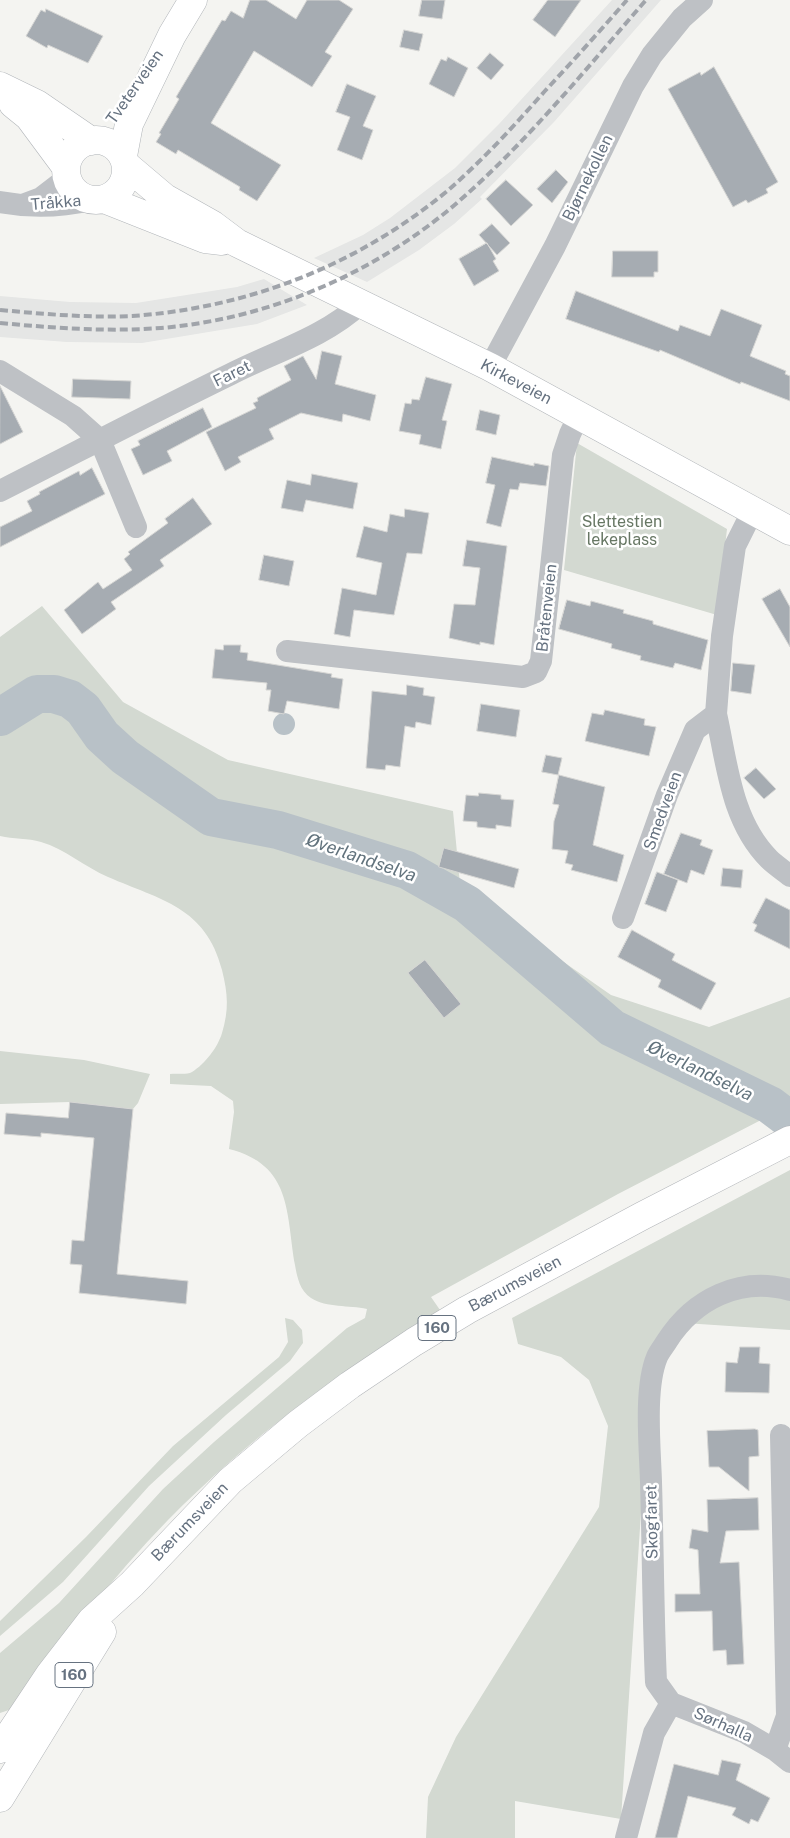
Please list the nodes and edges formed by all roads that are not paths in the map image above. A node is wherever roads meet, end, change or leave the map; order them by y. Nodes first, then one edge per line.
1 (193, 0) edge
2 (702, 0) edge
3 (172, 35) junction
4 (0, 86) edge
5 (0, 93) edge
6 (95, 140) junction
7 (124, 160) junction
8 (67, 172) junction
9 (98, 200) junction
10 (10, 204) edge
11 (237, 243) junction
12 (360, 304) junction
13 (490, 368) junction
14 (0, 371) edge
15 (579, 415) junction
16 (100, 440) junction
17 (0, 491) edge
18 (753, 510) junction
19 (136, 527) dead end
20 (790, 531) edge
21 (287, 651) dead end
22 (716, 714) junction
23 (790, 876) edge
24 (623, 918) dead end
25 (790, 1140) edge
26 (790, 1290) edge
27 (781, 1435) dead end
28 (671, 1703) junction
29 (782, 1756) edge
30 (6, 1757) edge
31 (0, 1798) edge
32 (626, 1838) edge

1 - 3 main road, Tveterveien
2 - 13 street, Bjørnekollen
3 - 6 main road, Tveterveien
3 - 7 main road, Tveterveien
4 - 6 main road
5 - 8 main road
6 - 7 main road
6 - 8 main road
7 - 9 main road
7 - 11 main road, Kirkeveien
8 - 9 main road
8 - 10 street, Tråkka
9 - 10 street, Tråkka
9 - 11 main road, Kirkeveien
11 - 12 main road, Kirkeveien
12 - 13 main road, Kirkeveien
12 - 16 street, Faret
13 - 15 main road, Kirkeveien
14 - 16 street
15 - 18 main road, Kirkeveien
15 - 21 street, Bråtenveien
16 - 17 street, Faret
16 - 19 street
18 - 20 main road, Kirkeveien
18 - 22 street
22 - 23 street
22 - 24 street, Smedveien
25 - 30 main road, Bærumsveien / 160
26 - 28 street, Skogfaret
27 - 29 street, Sørhalla
28 - 29 street, Sørhalla
28 - 32 street
30 - 31 main road, Bærumsveien / 160

